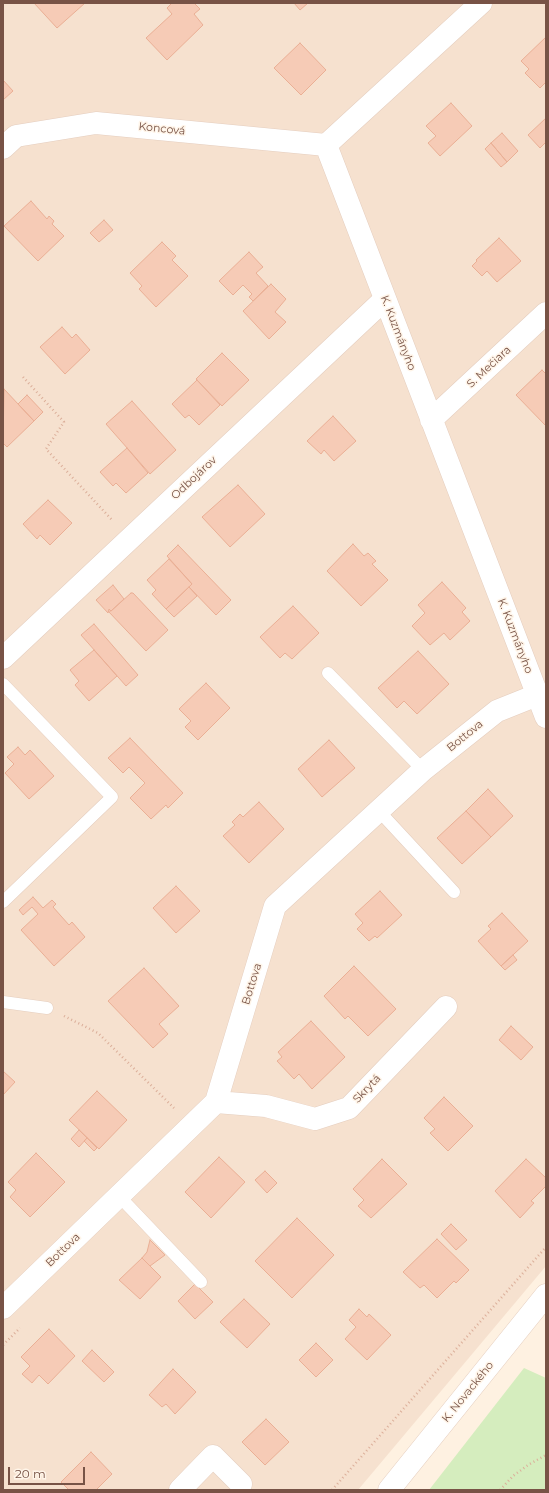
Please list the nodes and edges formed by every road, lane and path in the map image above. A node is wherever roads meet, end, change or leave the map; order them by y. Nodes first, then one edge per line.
1 (481, 3) edge
2 (326, 145) junction
3 (3, 148) edge
4 (385, 299) junction
5 (546, 313) edge
6 (23, 377) dead end
7 (431, 420) junction
8 (129, 539) junction
9 (3, 658) edge
10 (328, 673) dead end
11 (3, 684) edge
12 (537, 695) junction
13 (546, 718) edge
14 (423, 770) junction
15 (379, 811) junction
16 (454, 892) dead end
17 (3, 902) edge
18 (3, 1002) edge
19 (446, 1007) dead end
20 (47, 1008) joint
21 (216, 1102) junction
22 (192, 1126) junction
23 (119, 1196) junction
24 (546, 1246) edge
25 (201, 1282) dead end
26 (542, 1306) edge
27 (3, 1308) edge
28 (546, 1455) edge
29 (241, 1484) dead end
30 (180, 1490) edge
31 (332, 1490) edge
32 (389, 1490) edge
33 (500, 1490) edge

1 - 2 street
2 - 3 street, Koncová
2 - 4 street, K. Kuzmányho
4 - 7 street, K. Kuzmányho
4 - 8 street, Odbojárov
5 - 7 street, S. Mečiara
6 - 8 path
7 - 12 street, K. Kuzmányho
8 - 9 street, Odbojárov
10 - 14 lane
11 - 17 lane
12 - 13 street, K. Kuzmányho
12 - 14 street, Bottova
14 - 15 street, Bottova
15 - 16 lane
15 - 21 street, Bottova
18 - 20 lane
19 - 21 street, Skrytá
20 - 22 path
21 - 22 street, Bottova
22 - 23 street, Bottova
23 - 25 lane
23 - 27 street, Bottova
24 - 31 path
26 - 32 street, K. Novackého
28 - 33 path
29 - 30 street

